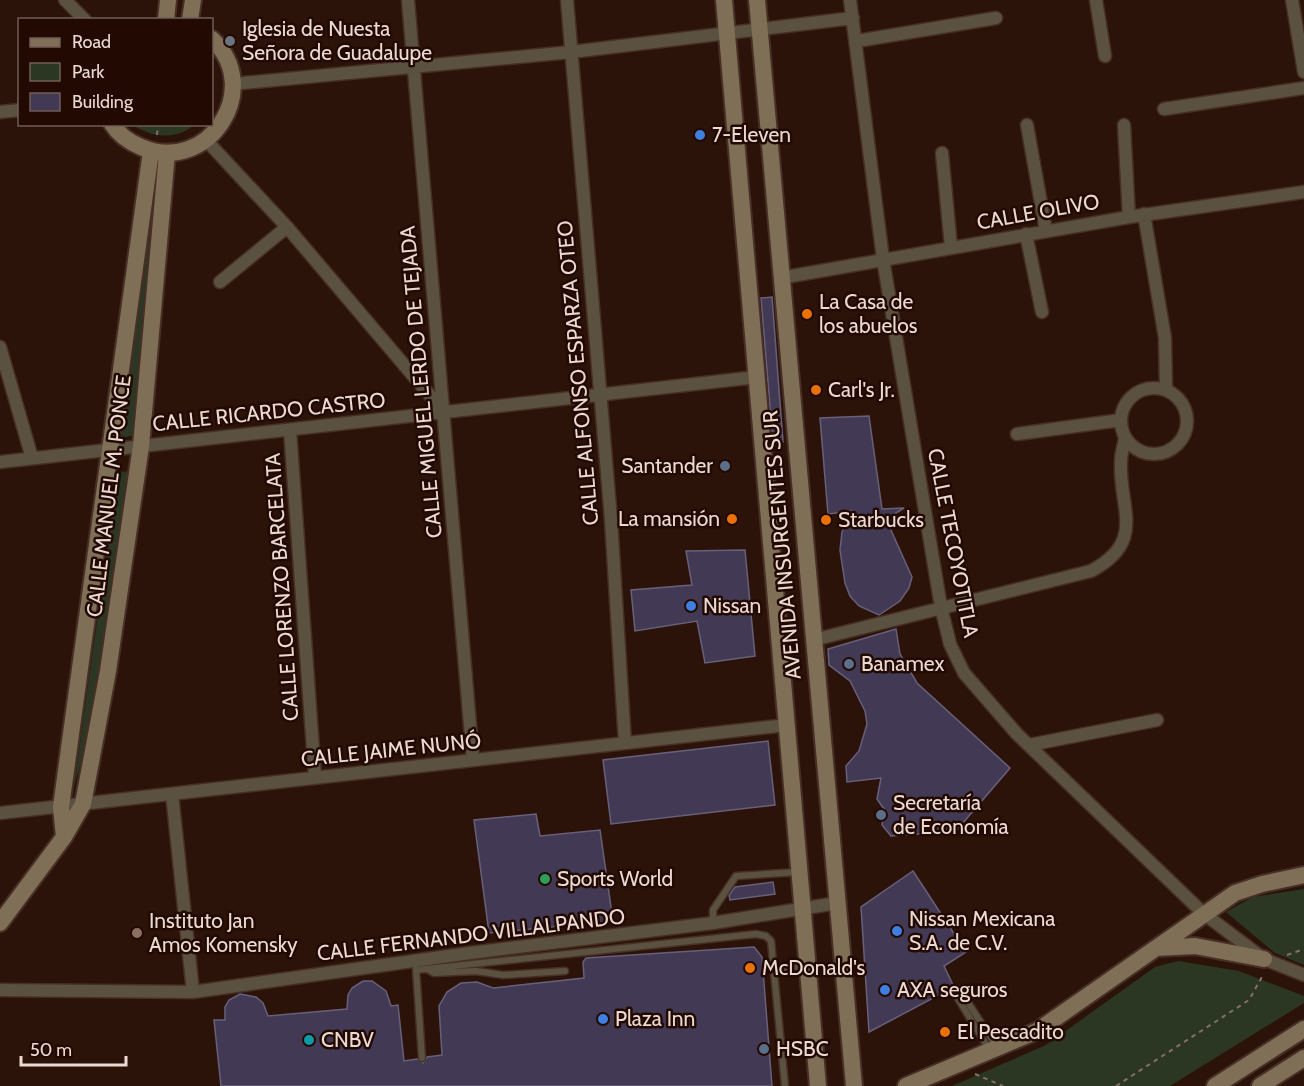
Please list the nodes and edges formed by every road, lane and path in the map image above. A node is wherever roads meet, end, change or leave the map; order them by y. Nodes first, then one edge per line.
1 (65, 0) edge
2 (168, 0) edge
3 (193, 0) edge
4 (408, 0) edge
5 (567, 0) edge
6 (724, 0) edge
7 (757, 0) edge
8 (850, 0) edge
9 (1096, 0) edge
10 (1292, 0) edge
11 (83, 18) edge
12 (166, 18) edge
13 (190, 18) edge
14 (852, 18) junction
15 (996, 18) dead end
16 (759, 30) junction
17 (727, 34) junction
18 (213, 40) edge
19 (857, 41) junction
20 (571, 52) junction
21 (1106, 56) dead end
22 (413, 68) junction
23 (1304, 72) edge
24 (233, 84) junction
25 (1304, 88) edge
26 (1164, 109) dead end
27 (18, 110) edge
28 (0, 112) edge
29 (1027, 125) dead end
30 (1124, 125) dead end
31 (114, 126) edge
32 (206, 140) junction
33 (159, 152) junction
34 (942, 153) dead end
35 (1304, 192) edge
36 (1144, 214) junction
37 (1129, 217) junction
38 (287, 227) junction
39 (1046, 231) junction
40 (1026, 234) junction
41 (951, 247) junction
42 (883, 259) junction
43 (780, 278) junction
44 (220, 282) dead end
45 (1042, 312) dead end
46 (0, 347) edge
47 (757, 377) junction
48 (1166, 390) junction
49 (599, 394) junction
50 (444, 412) junction
51 (1121, 420) junction
52 (290, 430) junction
53 (1017, 434) dead end
54 (1125, 438) junction
55 (141, 446) junction
56 (109, 450) junction
57 (32, 458) junction
58 (0, 462) edge
59 (941, 607) junction
60 (813, 640) junction
61 (1157, 720) dead end
62 (787, 725) junction
63 (625, 743) junction
64 (1029, 746) junction
65 (473, 760) junction
66 (315, 777) junction
67 (172, 794) junction
68 (83, 804) junction
69 (61, 807) junction
70 (0, 813) edge
71 (64, 837) junction
72 (799, 872) junction
73 (1304, 875) edge
74 (837, 903) junction
75 (802, 911) junction
76 (1203, 913) junction
77 (0, 923) edge
78 (713, 923) junction
79 (1156, 948) junction
80 (1304, 949) edge
81 (1267, 961) junction
82 (416, 965) junction
83 (807, 966) junction
84 (427, 969) junction
85 (774, 969) junction
86 (565, 971) dead end
87 (1304, 975) edge
88 (0, 990) edge
89 (957, 991) dead end
90 (193, 992) junction
91 (1304, 1029) edge
92 (994, 1050) junction
93 (422, 1058) dead end
94 (1304, 1058) edge
95 (956, 1066) junction
96 (785, 1086) edge
97 (818, 1086) edge
98 (854, 1086) edge
99 (906, 1086) edge
100 (1003, 1086) edge
101 (1116, 1086) edge
102 (1215, 1086) edge
103 (1260, 1086) edge

1 - 11 street
2 - 12 main road
3 - 13 main road
4 - 22 street, CALLE MIGUEL LERDO DE TEJADA
5 - 20 street, CALLE ALFONSO ESPARZA OTEO
6 - 17 main road, AVENIDA INSURGENTES SUR
7 - 16 main road, AVENIDA INSURGENTES SUR
8 - 14 street, CALLE TECOYOTITLA
9 - 21 street
10 - 23 street
14 - 16 street
14 - 19 street, CALLE TECOYOTITLA
15 - 19 street
16 - 17 street
16 - 43 main road, AVENIDA INSURGENTES SUR
17 - 20 street
17 - 47 main road, AVENIDA INSURGENTES SUR
18 - 24 main road
19 - 42 street, CALLE TECOYOTITLA
20 - 22 street
20 - 49 street, CALLE ALFONSO ESPARZA OTEO
22 - 24 street
22 - 50 street, CALLE MIGUEL LERDO DE TEJADA
24 - 32 main road
25 - 26 street
27 - 28 street
29 - 39 street
30 - 37 street
31 - 33 main road
32 - 33 main road
32 - 38 street
33 - 55 main road, CALLE MANUEL M. PONCE
33 - 56 main road, CALLE MANUEL M. PONCE
34 - 41 street
35 - 36 street, CALLE OLIVO
36 - 37 street, CALLE OLIVO
36 - 48 street
37 - 39 street, CALLE OLIVO
38 - 44 street
38 - 50 street
39 - 40 street, CALLE OLIVO
40 - 41 street, CALLE OLIVO
40 - 45 street
41 - 42 street, CALLE OLIVO
42 - 43 street, CALLE OLIVO
42 - 59 street, CALLE TECOYOTITLA
43 - 60 main road, AVENIDA INSURGENTES SUR
46 - 57 street
47 - 49 street, CALLE RICARDO CASTRO
47 - 62 main road, AVENIDA INSURGENTES SUR
48 - 51 street
48 - 54 street
49 - 50 street, CALLE RICARDO CASTRO
49 - 63 street, CALLE ALFONSO ESPARZA OTEO
50 - 52 street, CALLE RICARDO CASTRO
50 - 65 street, CALLE MIGUEL LERDO DE TEJADA
51 - 53 street
51 - 54 street
52 - 55 street, CALLE RICARDO CASTRO
52 - 66 street, CALLE LORENZO BARCELATA
54 - 59 street
55 - 56 street, CALLE RICARDO CASTRO
55 - 68 main road, CALLE MANUEL M. PONCE
56 - 57 street, CALLE RICARDO CASTRO
56 - 69 main road, CALLE MANUEL M. PONCE
57 - 58 street, CALLE RICARDO CASTRO
59 - 60 street
59 - 64 street, CALLE TECOYOTITLA
60 - 74 main road, AVENIDA INSURGENTES SUR
61 - 64 street
62 - 63 street, CALLE JAIME NUNÓ
62 - 72 main road, AVENIDA INSURGENTES SUR
63 - 65 street, CALLE JAIME NUNÓ
64 - 76 street, CALLE TECOYOTITLA
65 - 66 street, CALLE JAIME NUNÓ
66 - 67 street, CALLE JAIME NUNÓ
67 - 68 street, CALLE JAIME NUNÓ
67 - 90 street
68 - 69 street, CALLE JAIME NUNÓ
68 - 71 main road, CALLE MANUEL M. PONCE
69 - 70 street, CALLE JAIME NUNÓ
69 - 71 main road, CALLE MANUEL M. PONCE
71 - 77 main road, CALLE MANUEL M. PONCE
72 - 75 main road, AVENIDA INSURGENTES SUR
72 - 78 lane
73 - 76 main road
74 - 75 street, CALLE FERNANDO VILLALPANDO
74 - 98 main road, AVENIDA INSURGENTES SUR
75 - 78 street, CALLE FERNANDO VILLALPANDO
75 - 83 main road, AVENIDA INSURGENTES SUR
76 - 79 main road
76 - 81 street, CALLE TECOYOTITLA
78 - 82 street, CALLE FERNANDO VILLALPANDO
79 - 81 main road
79 - 92 main road
80 - 81 path
81 - 87 street, CALLE TECOYOTITLA
81 - 101 path
82 - 84 lane
82 - 90 street, CALLE FERNANDO VILLALPANDO
82 - 93 lane
83 - 85 lane
83 - 97 main road, AVENIDA INSURGENTES SUR
84 - 85 lane
84 - 86 lane
85 - 96 lane
88 - 90 street, CALLE FERNANDO VILLALPANDO
89 - 92 lane
91 - 102 main road
92 - 95 main road
94 - 103 main road
95 - 99 main road
95 - 100 path

